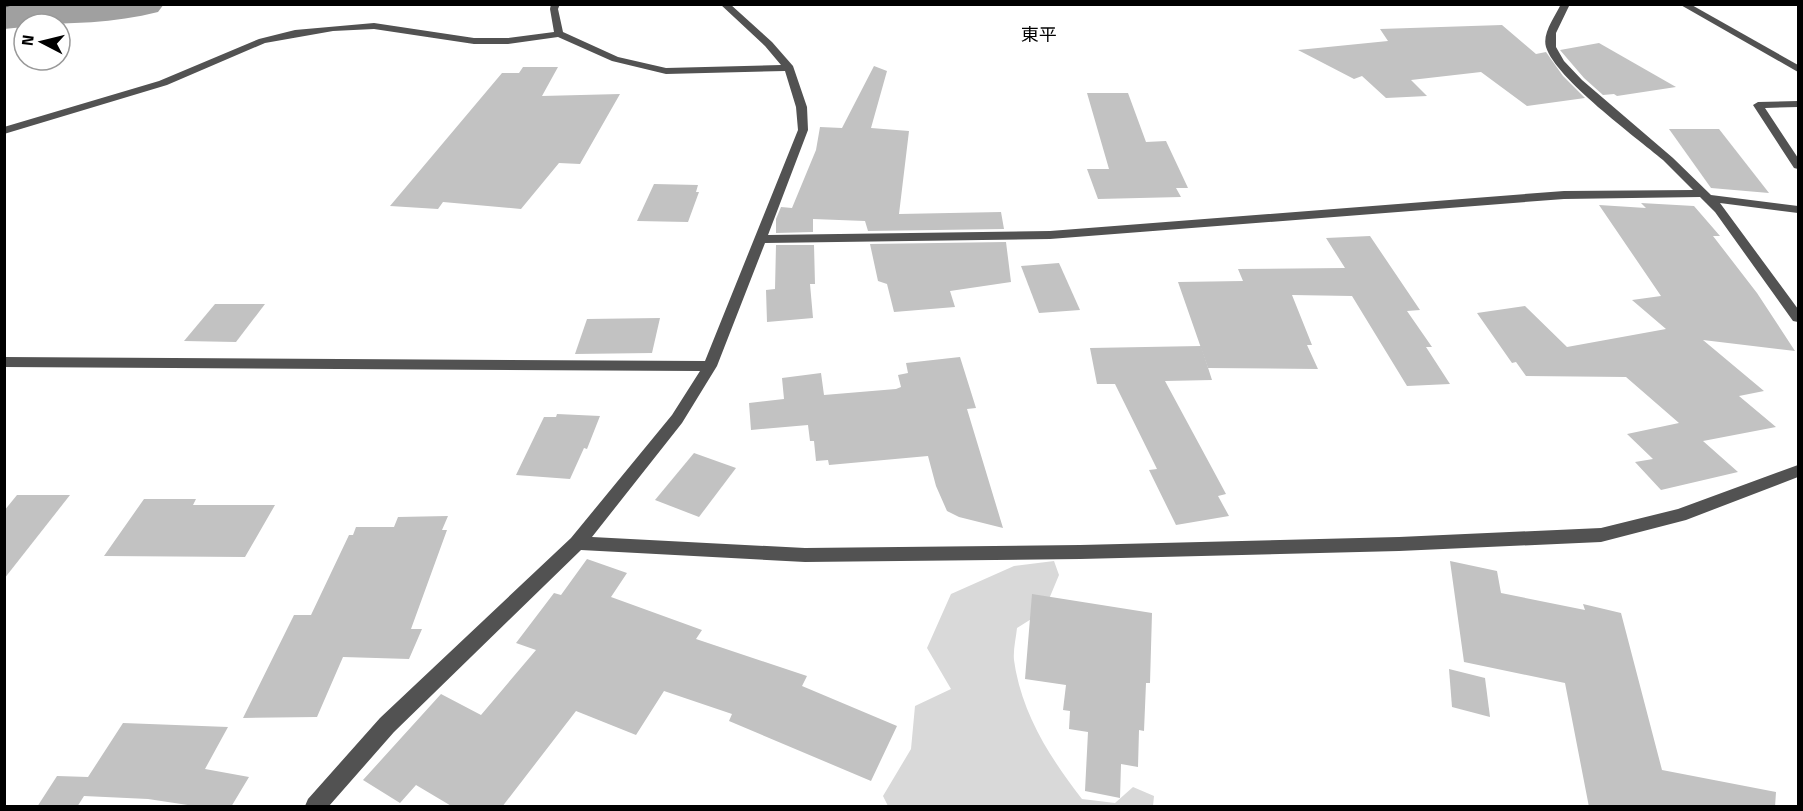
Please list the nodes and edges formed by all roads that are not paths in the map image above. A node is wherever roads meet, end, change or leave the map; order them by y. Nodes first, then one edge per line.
1 (12, 4) edge
2 (1566, 4) edge
3 (1683, 4) edge
4 (4, 5) edge
5 (556, 5) edge
6 (726, 6) edge
7 (559, 33) junction
8 (790, 68) junction
9 (1798, 69) edge
10 (1798, 104) edge
11 (4, 131) edge
12 (1798, 166) edge
13 (1705, 195) junction
14 (1798, 209) edge
15 (762, 239) junction
16 (1798, 318) edge
17 (4, 362) edge
18 (710, 366) junction
19 (1798, 471) edge
20 (577, 543) junction
21 (315, 807) edge

1 - 4 street
2 - 13 street
3 - 9 street
5 - 7 street
6 - 8 street
7 - 8 street
7 - 11 street
8 - 15 street
10 - 12 street
13 - 14 street
13 - 15 street
13 - 16 street
15 - 18 street
17 - 18 street
18 - 20 street
19 - 20 street
20 - 21 street

